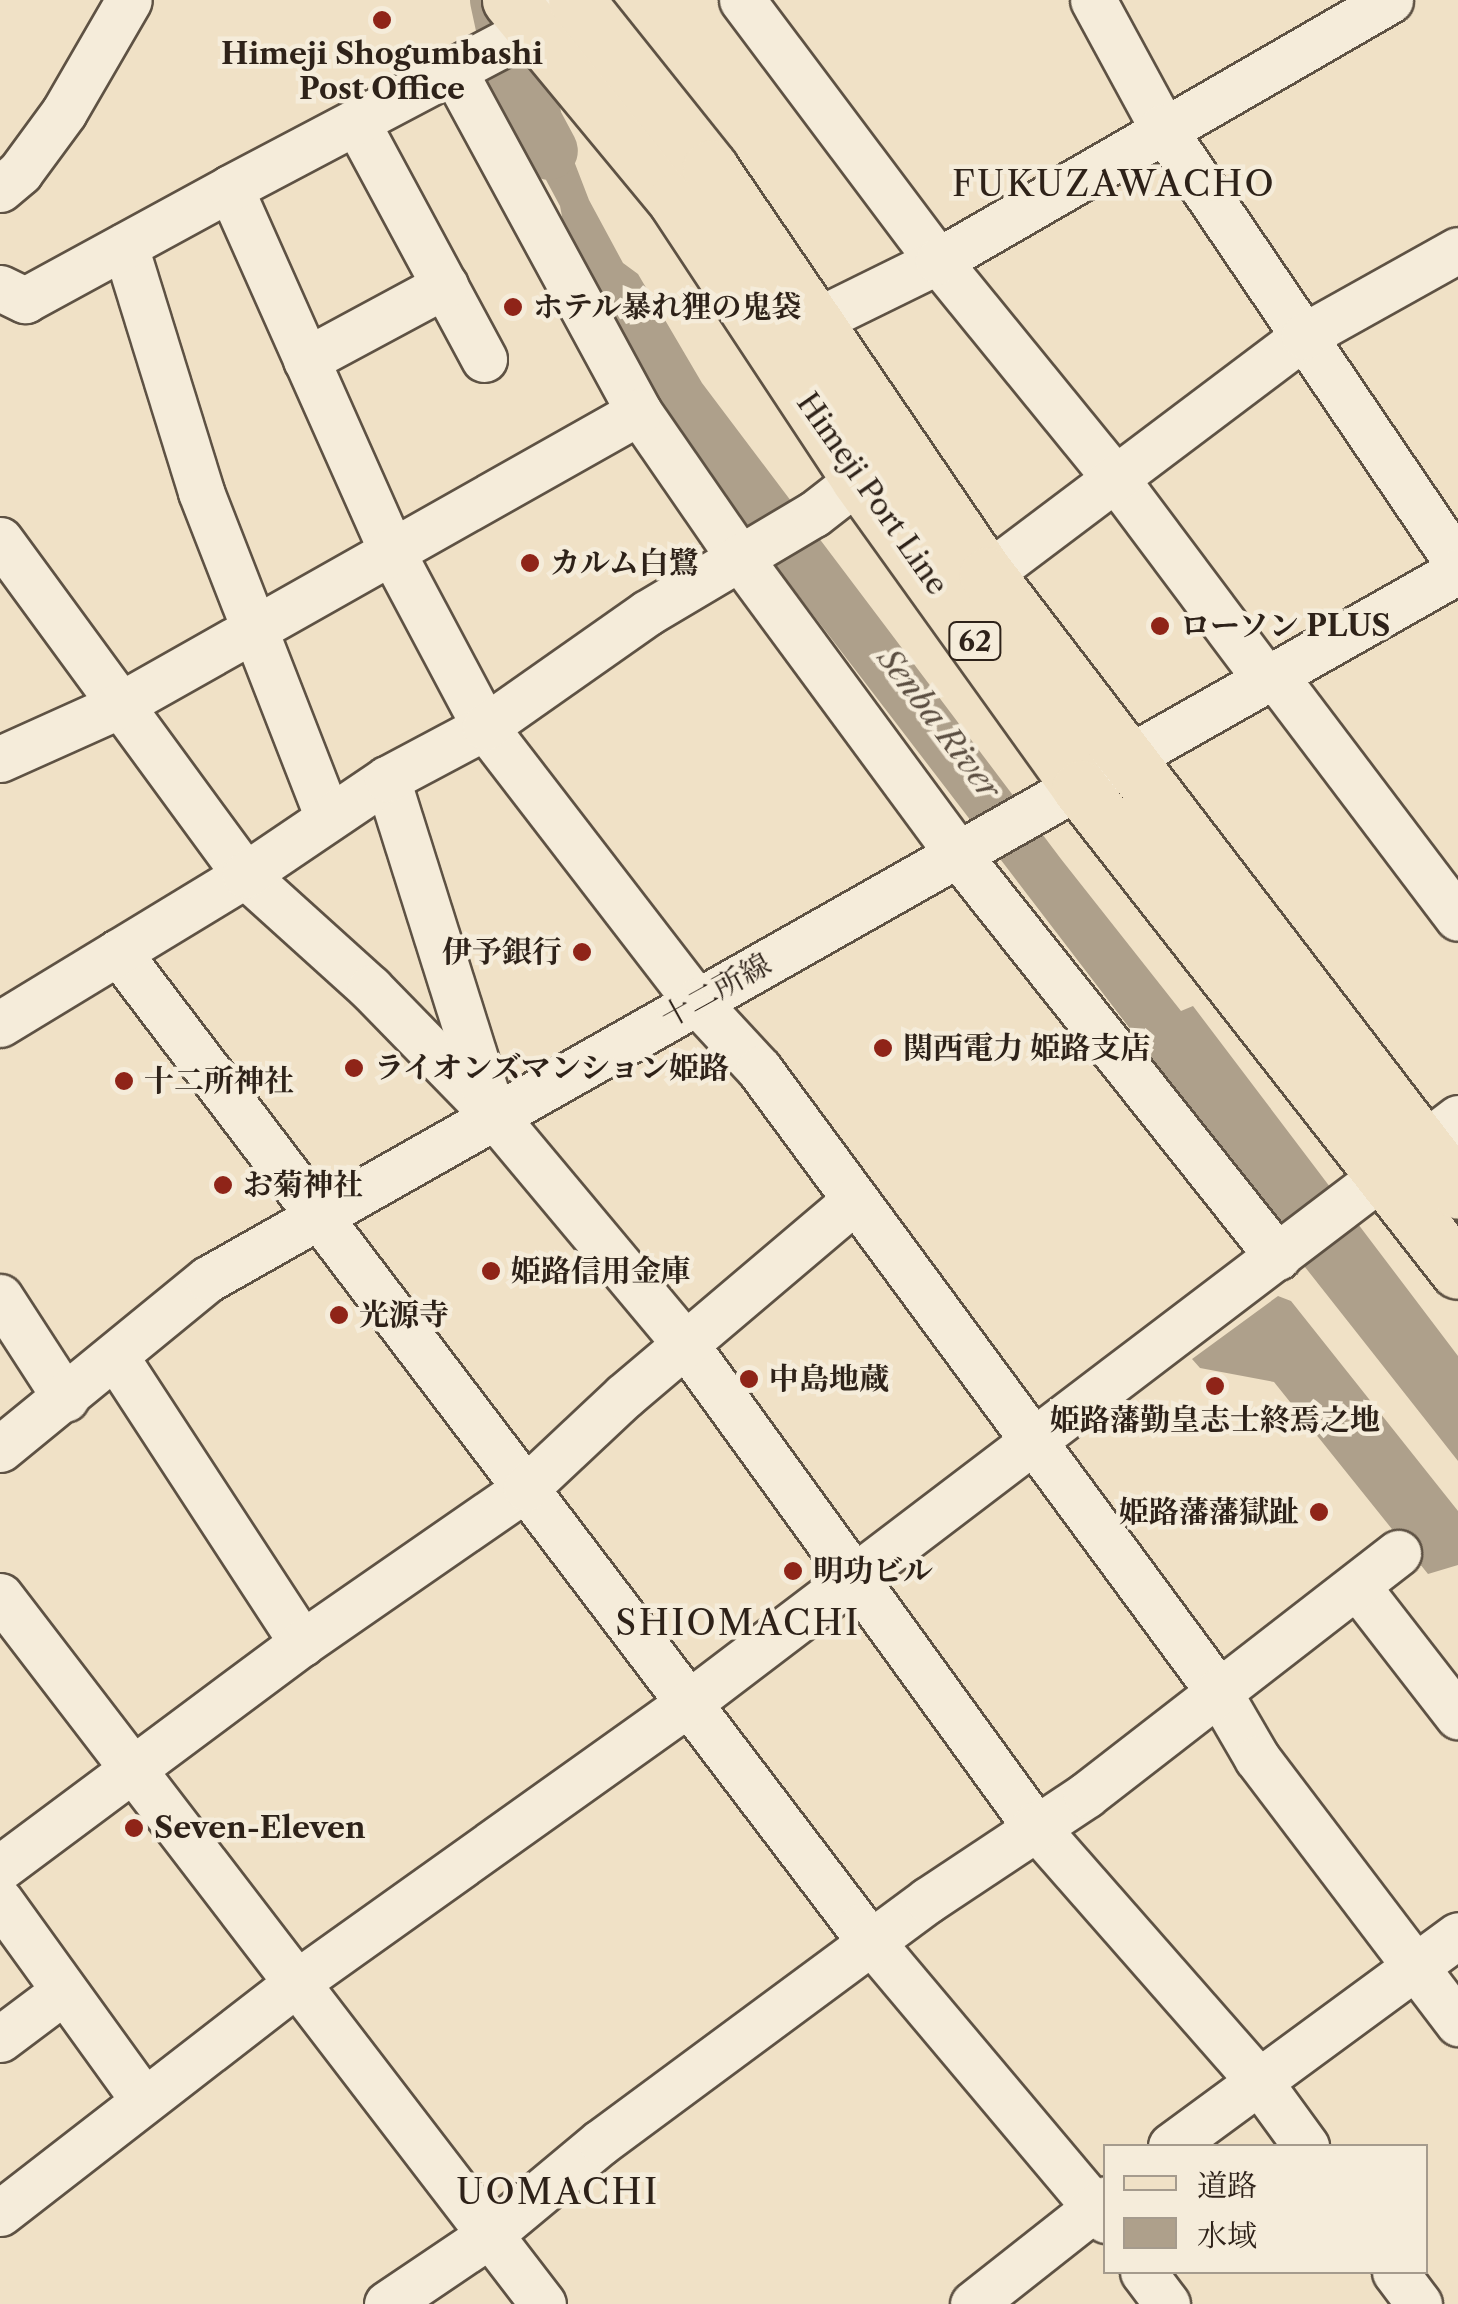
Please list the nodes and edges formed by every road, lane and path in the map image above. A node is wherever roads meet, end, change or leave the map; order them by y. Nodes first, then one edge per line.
1 (130, 0) edge
2 (742, 0) edge
3 (1093, 0) edge
4 (1390, 0) edge
5 (562, 7) edge
6 (455, 73) junction
7 (358, 123) junction
8 (1162, 128) junction
9 (7, 168) edge
10 (230, 188) junction
11 (126, 246) junction
12 (1458, 250) edge
13 (938, 261) junction
14 (445, 285) junction
15 (8, 301) edge
16 (816, 322) junction
17 (1304, 336) junction
18 (484, 359) dead end
19 (306, 360) junction
20 (639, 412) junction
21 (1116, 478) junction
22 (859, 479) junction
23 (0, 540) edge
24 (393, 554) junction
25 (739, 557) junction
26 (1458, 568) edge
27 (987, 575) junction
28 (257, 628) junction
29 (1271, 678) junction
30 (118, 706) junction
31 (485, 727) junction
32 (0, 759) edge
33 (387, 779) junction
34 (1083, 786) junction
35 (328, 818) junction
36 (960, 857) junction
37 (245, 875) junction
38 (1458, 918) edge
39 (118, 952) junction
40 (696, 1001) junction
41 (4, 1013) edge
42 (493, 1114) junction
43 (1404, 1160) edge
44 (1458, 1192) edge
45 (854, 1202) junction
46 (315, 1216) junction
47 (1278, 1257) junction
48 (1458, 1271) edge
49 (0, 1298) edge
50 (686, 1344) junction
51 (114, 1356) junction
52 (66, 1399) junction
53 (1031, 1443) junction
54 (0, 1448) edge
55 (526, 1488) junction
56 (1398, 1553) dead end
57 (851, 1576) junction
58 (1357, 1586) junction
59 (0, 1596) edge
60 (302, 1643) junction
61 (15, 1651) edge
62 (1218, 1691) junction
63 (690, 1702) junction
64 (1458, 1716) edge
65 (130, 1769) junction
66 (1034, 1826) junction
67 (0, 1868) edge
68 (0, 1901) edge
69 (1458, 1934) edge
70 (874, 1943) junction
71 (1415, 1965) junction
72 (296, 1983) junction
73 (64, 1990) junction
74 (1458, 2023) edge
75 (0, 2039) edge
76 (1258, 2080) junction
77 (144, 2101) junction
78 (1174, 2144) edge
79 (1305, 2144) edge
80 (1102, 2209) edge
81 (0, 2213) edge
82 (488, 2236) junction
83 (1144, 2274) edge
84 (1396, 2274) edge
85 (386, 2304) edge
86 (543, 2304) edge
87 (973, 2304) edge
88 (1167, 2304) edge
89 (1418, 2304) edge

1 - 9 street
2 - 13 street
3 - 8 street
4 - 8 street
5 - 6 street
5 - 16 main road, Himeji Port Line / 62
5 - 22 main road, Himeji Port Line / 62
6 - 7 street
6 - 20 street
7 - 10 street
7 - 14 street
8 - 13 street
8 - 17 street
10 - 11 street
10 - 19 street
11 - 15 street
11 - 28 street
12 - 17 street
13 - 16 street
13 - 21 street
14 - 18 street
14 - 19 street
16 - 27 main road, Himeji Port Line / 62
17 - 21 street
17 - 26 street
19 - 24 street
20 - 24 street
20 - 25 street
21 - 27 street
21 - 29 street
22 - 25 street
22 - 34 main road, Himeji Port Line / 62
23 - 30 street
24 - 28 street
24 - 31 street
25 - 31 street
25 - 36 street
26 - 29 street, 十二所線
27 - 34 main road, Himeji Port Line / 62
28 - 30 street
28 - 35 street
29 - 34 street, 十二所線
29 - 38 street
30 - 32 street
30 - 37 street
31 - 33 street
31 - 40 street
33 - 35 street
33 - 42 street
34 - 36 street, 十二所線
34 - 43 main road, Himeji Port Line / 62
35 - 37 street
36 - 40 street, 十二所線
36 - 47 street
37 - 39 street
37 - 42 street
39 - 41 street
39 - 46 street
40 - 42 street, 十二所線
40 - 45 street
42 - 46 street, 十二所線
42 - 50 street
43 - 44 main road, Himeji Port Line / 62
43 - 47 street
43 - 48 main road, Himeji Port Line / 62
45 - 50 street
45 - 53 street
46 - 51 street, 十二所線
46 - 55 street
47 - 53 street
49 - 52 street
50 - 55 street
50 - 57 street
51 - 52 street, 十二所線
51 - 60 street
52 - 54 street, 十二所線
53 - 57 street
53 - 62 street
55 - 60 street
55 - 63 street
56 - 58 street
57 - 63 street
57 - 66 street
58 - 62 street
58 - 64 street
59 - 61 street
60 - 65 street
61 - 65 street
62 - 66 street
62 - 71 street
63 - 70 street
63 - 72 street
65 - 67 street
65 - 72 street
66 - 70 street
66 - 76 street
68 - 73 street
69 - 71 street
70 - 80 street
70 - 82 street
71 - 74 street
71 - 76 street
72 - 77 street
72 - 82 street
73 - 75 street
73 - 77 street
76 - 78 street
76 - 79 street
77 - 81 street
80 - 87 street
82 - 85 street
82 - 86 street
83 - 88 street
84 - 89 street

